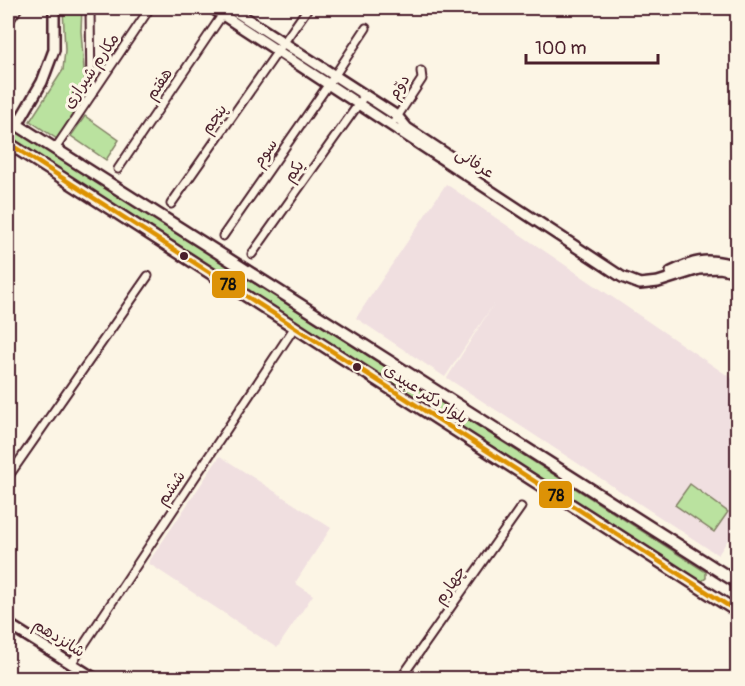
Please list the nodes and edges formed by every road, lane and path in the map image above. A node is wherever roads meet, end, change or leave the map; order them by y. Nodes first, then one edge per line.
1 (18, 8) edge
2 (54, 8) edge
3 (90, 8) edge
4 (150, 8) edge
5 (212, 8) edge
6 (308, 8) edge
7 (227, 10) edge
8 (8, 23) edge
9 (366, 28) dead end
10 (281, 46) junction
11 (421, 70) dead end
12 (335, 75) junction
13 (328, 85) junction
14 (365, 95) junction
15 (91, 96) junction
16 (358, 105) junction
17 (396, 116) junction
18 (12, 122) edge
19 (391, 126) junction
20 (8, 142) edge
21 (55, 149) junction
22 (118, 169) dead end
23 (171, 204) dead end
24 (223, 236) dead end
25 (252, 254) dead end
26 (738, 266) edge
27 (738, 272) edge
28 (147, 276) dead end
29 (294, 328) junction
30 (8, 477) edge
31 (521, 507) dead end
32 (738, 583) edge
33 (738, 612) edge
34 (8, 624) edge
35 (71, 664) junction
36 (94, 678) edge
37 (401, 678) edge

1 - 8 street
2 - 18 street
3 - 15 street
4 - 15 street, مکارم شیرازی
5 - 7 street, عرفانی
6 - 10 street
7 - 10 street, عرفانی
7 - 22 street, هفتم
9 - 12 street
10 - 12 street, عرفانی
10 - 13 street, عرفانی
10 - 23 street, پنجم
11 - 17 street, دوّم
12 - 13 street, سوم
12 - 14 street, عرفانی
13 - 16 street, عرفانی
13 - 24 street, سوم
14 - 16 street, یکم
14 - 17 street, عرفانی
15 - 21 street, مکارم شیرازی
16 - 19 street, عرفانی
16 - 25 street, یکم
17 - 19 street, دوّم
17 - 26 street, عرفانی
18 - 21 main road, بلوار دکتر عبیدی
19 - 27 street, عرفانی
20 - 29 main road, بلوار دکتر عبیدی
21 - 32 main road, بلوار دکتر عبیدی
28 - 30 street
29 - 33 main road, بلوار دکتر عبیدی
29 - 35 street, ششم
31 - 37 street, چهارم
34 - 35 street, شانزدهم
35 - 36 street, شانزدهم

